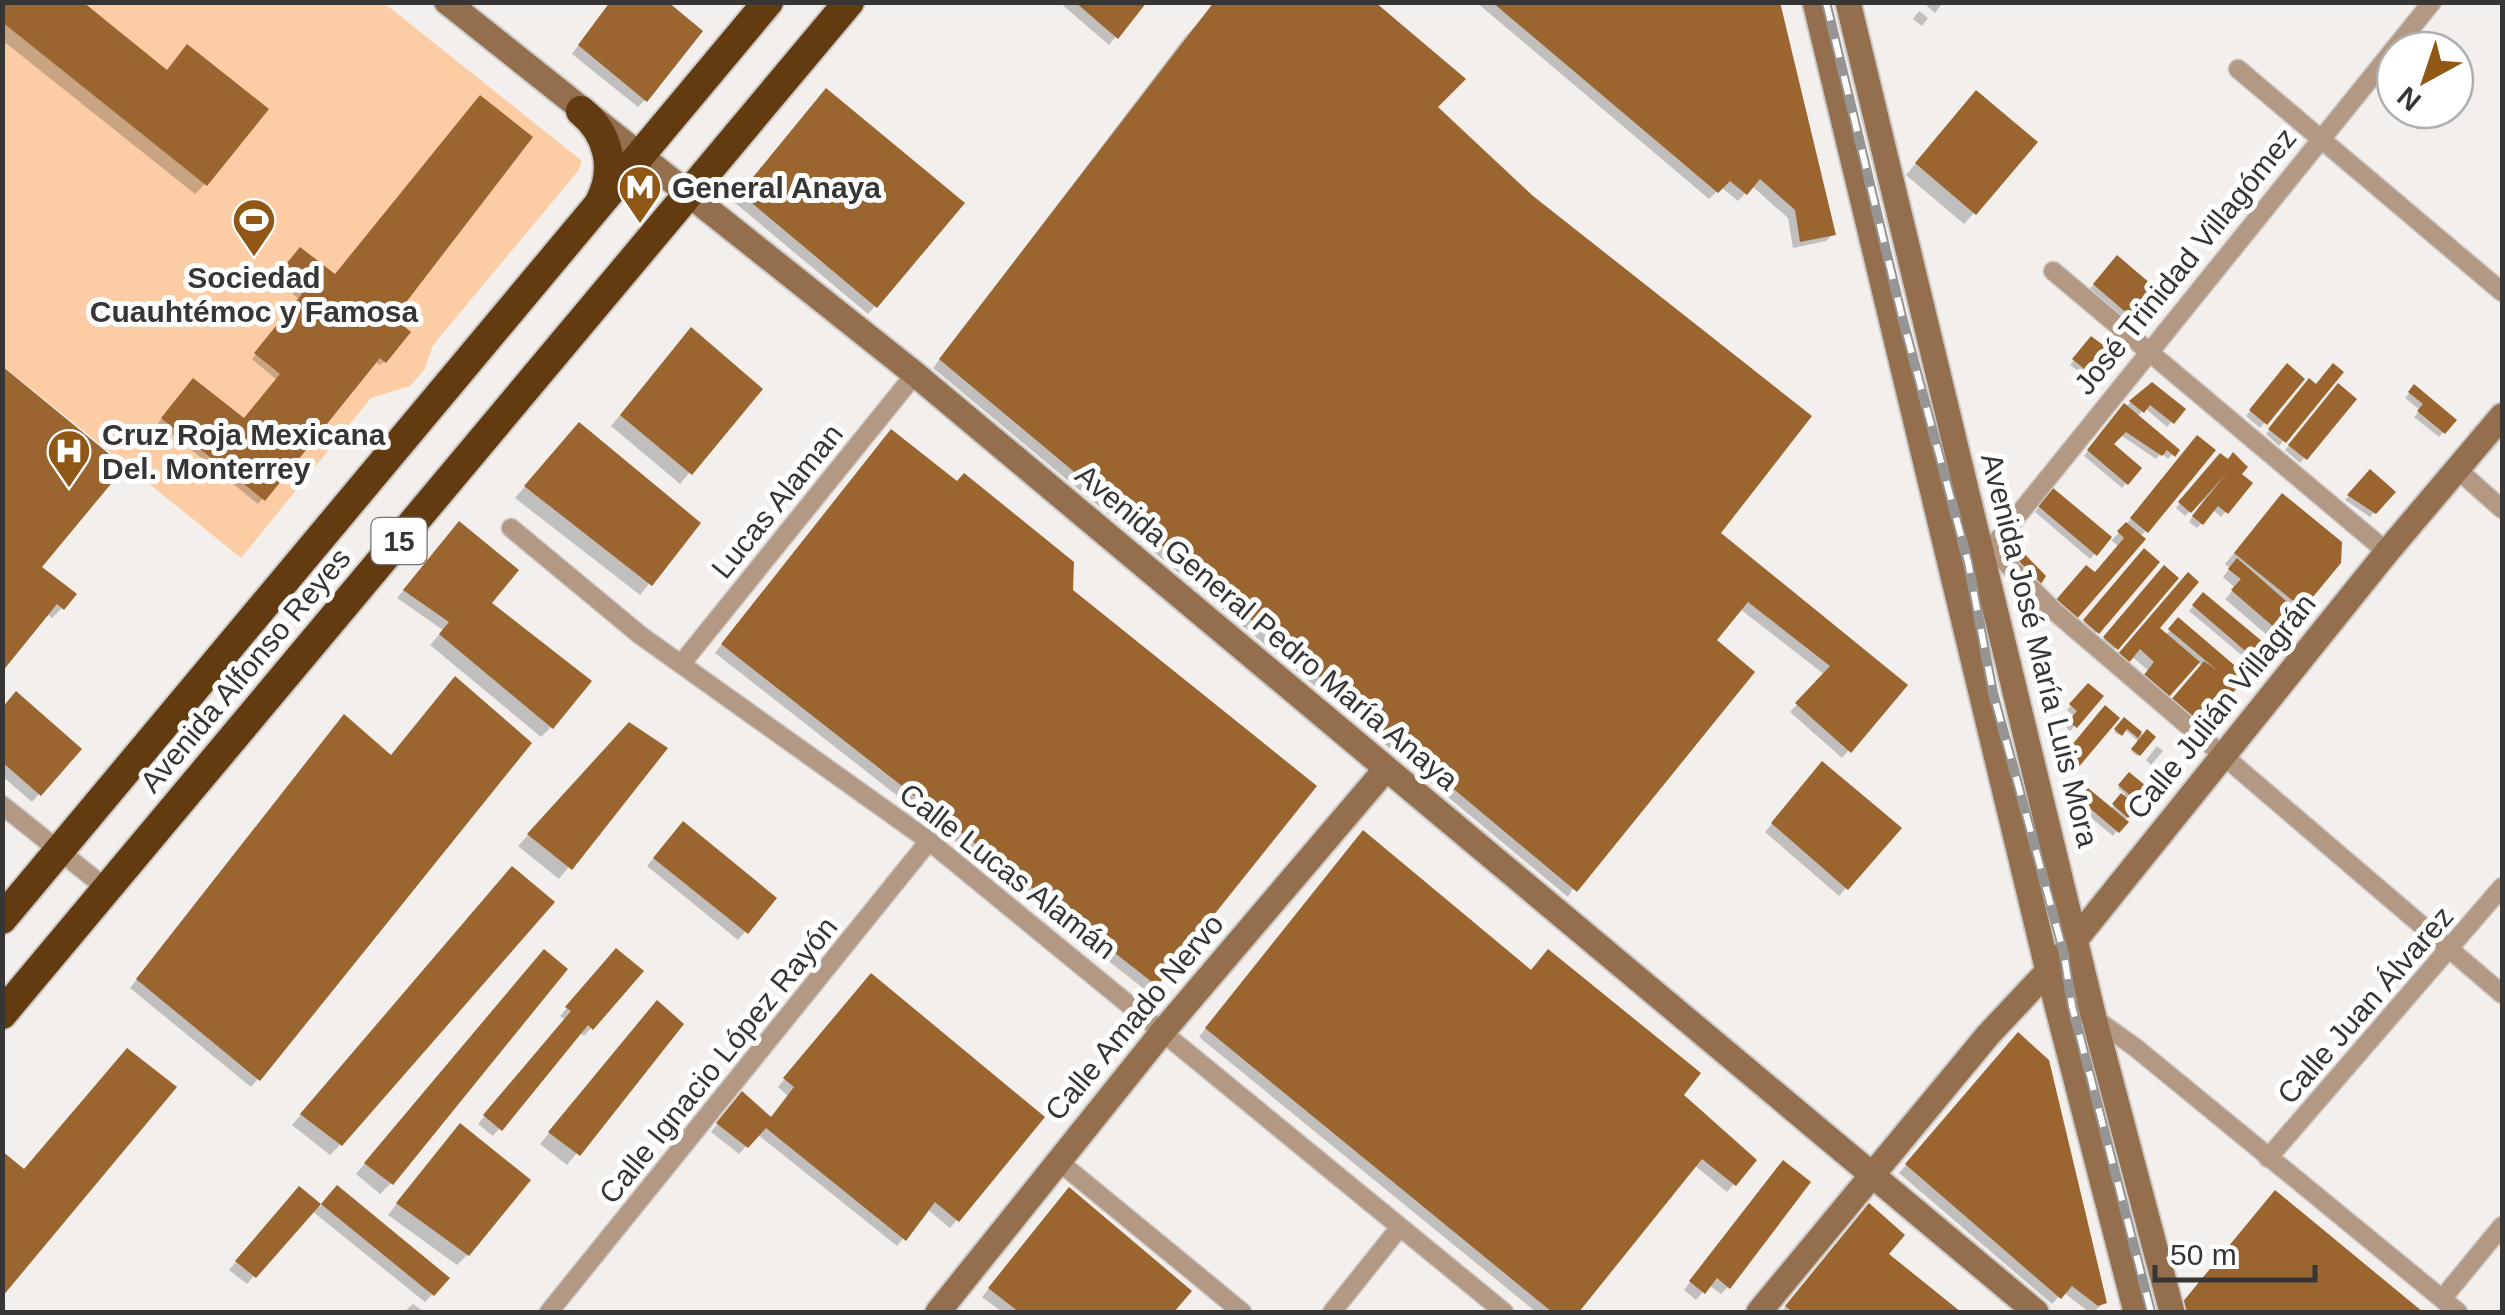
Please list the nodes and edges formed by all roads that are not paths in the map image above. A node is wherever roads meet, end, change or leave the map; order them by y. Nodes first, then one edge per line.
1 (447, 2) edge
2 (768, 2) edge
3 (849, 2) edge
4 (1815, 2) edge
5 (1848, 2) edge
6 (2432, 2) edge
7 (2238, 69) dead end
8 (581, 111) junction
9 (2318, 138) junction
10 (640, 158) junction
11 (690, 194) junction
12 (591, 218) junction
13 (2053, 271) dead end
14 (2502, 292) edge
15 (2148, 350) junction
16 (915, 374) junction
17 (2502, 416) edge
18 (2458, 470) junction
19 (2502, 509) edge
20 (511, 528) dead end
21 (1987, 551) junction
22 (2387, 552) junction
23 (1953, 565) junction
24 (682, 663) junction
25 (2222, 756) junction
26 (1386, 769) junction
27 (2, 805) edge
28 (929, 841) junction
29 (60, 851) junction
30 (2502, 887) edge
31 (107, 889) junction
32 (2, 919) edge
33 (2077, 937) junction
34 (2450, 950) junction
35 (2048, 972) junction
36 (2502, 994) edge
37 (2056, 1000) junction
38 (2, 1014) edge
39 (2094, 1018) junction
40 (1164, 1030) junction
41 (2268, 1158) junction
42 (1057, 1160) junction
43 (1872, 1175) junction
44 (2502, 1226) edge
45 (1400, 1227) junction
46 (2442, 1299) junction
47 (549, 1312) edge
48 (938, 1312) edge
49 (1242, 1312) edge
50 (1332, 1312) edge
51 (1504, 1312) edge
52 (1761, 1312) edge
53 (2036, 1312) edge
54 (2136, 1312) edge
55 (2172, 1312) edge
56 (2458, 1312) edge

1 - 8 street, Avenida General Pedro María Anaya
2 - 10 highway, Avenida Alfonso Reyes / 15
3 - 11 highway, Avenida Alfonso Reyes / 15
4 - 23 street
5 - 21 street, Avenida José María Luis Mora
6 - 9 street, José Trinidad Villagómez
7 - 9 street
8 - 10 street, Avenida General Pedro María Anaya
8 - 12 highway
9 - 14 street
9 - 15 street, José Trinidad Villagómez
10 - 11 street, Avenida General Pedro María Anaya
10 - 12 highway, Avenida Alfonso Reyes / 15
11 - 16 street, Avenida General Pedro María Anaya
11 - 31 highway, Avenida Alfonso Reyes / 15
12 - 29 highway, Avenida Alfonso Reyes / 15
13 - 15 street
15 - 21 street, José Trinidad Villagómez
15 - 22 street
16 - 24 street, Lucas Alaman
16 - 26 street, Avenida General Pedro María Anaya
17 - 18 street, Calle Julián Villagrán
18 - 19 street
18 - 22 street, Calle Julián Villagrán
20 - 24 street, Calle Lucas Alamán
21 - 23 street
21 - 25 street
21 - 33 street, Avenida José María Luis Mora
22 - 25 street, Calle Julián Villagrán
23 - 35 street
24 - 28 street, Calle Lucas Alamán
25 - 33 street, Calle Julián Villagrán
25 - 34 street
26 - 40 street, Calle Amado Nervo
26 - 43 street, Avenida General Pedro María Anaya
27 - 29 street
28 - 40 street, Calle Lucas Alamán
28 - 47 street, Calle Ignacio López Rayón
29 - 31 street
29 - 32 highway, Avenida Alfonso Reyes / 15
30 - 34 street, Calle Juan Álvarez
31 - 38 highway, Avenida Alfonso Reyes / 15
33 - 35 street, Calle Julián Villagrán
33 - 39 street, Avenida José María Luis Mora
34 - 36 street
34 - 41 street, Calle Juan Álvarez
35 - 37 street
35 - 43 street, Calle Julián Villagrán
37 - 39 street
37 - 54 street
39 - 41 street
39 - 55 street, Avenida José María Luis Mora
40 - 42 street, Calle Amado Nervo
40 - 45 street, Calle Lucas Alamán
41 - 46 street
42 - 48 street, Calle Amado Nervo
42 - 49 street
43 - 52 street, Calle Julián Villagrán
43 - 53 street, Avenida General Pedro María Anaya
44 - 46 street
45 - 50 street
45 - 51 street, Calle Lucas Alamán
46 - 56 street

